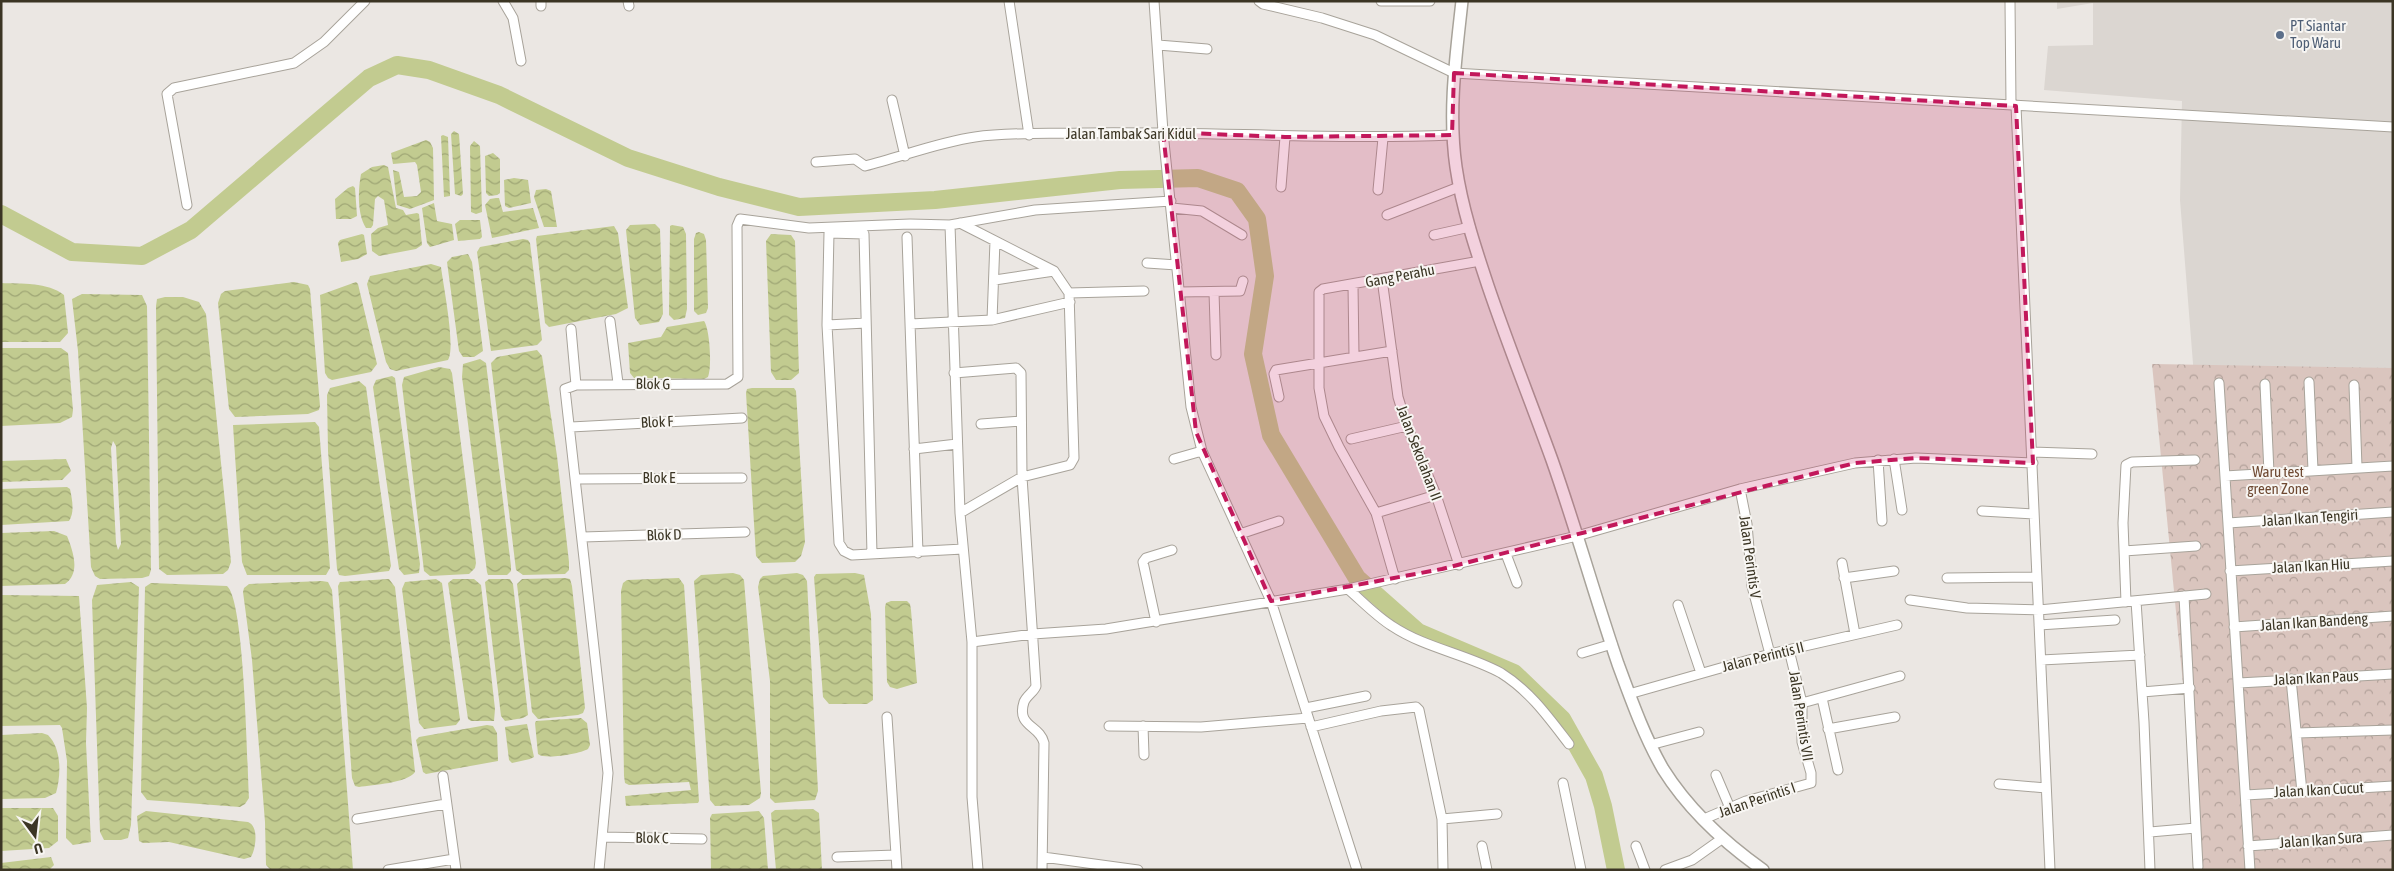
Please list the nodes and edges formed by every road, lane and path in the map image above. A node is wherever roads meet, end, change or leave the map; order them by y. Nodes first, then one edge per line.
1 (365, 1) edge
2 (504, 1) edge
3 (1009, 1) edge
4 (1154, 1) edge
5 (1259, 1) edge
6 (1381, 1) edge
7 (1430, 1) edge
8 (1462, 1) edge
9 (2010, 1) edge
10 (1158, 45) junction
11 (1207, 49) dead end
12 (521, 60) dead end
13 (1454, 73) junction
14 (892, 100) dead end
15 (2014, 106) junction
16 (2393, 127) edge
17 (1163, 132) junction
18 (1029, 135) junction
19 (1452, 135) junction
20 (1285, 137) junction
21 (1383, 138) junction
22 (906, 156) junction
23 (816, 162) dead end
24 (1282, 187) dead end
25 (1459, 187) junction
26 (1378, 190) dead end
27 (1171, 201) junction
28 (187, 205) dead end
29 (1387, 215) dead end
30 (960, 223) junction
31 (950, 225) junction
32 (1470, 227) junction
33 (1242, 235) dead end
34 (1434, 235) dead end
35 (907, 238) dead end
36 (995, 241) junction
37 (1480, 261) junction
38 (1147, 263) dead end
39 (1177, 264) junction
40 (1054, 271) junction
41 (995, 280) junction
42 (1382, 280) junction
43 (1243, 281) dead end
44 (1353, 285) junction
45 (1144, 291) dead end
46 (1180, 292) junction
47 (1214, 292) junction
48 (1069, 298) junction
49 (992, 320) junction
50 (610, 321) dead end
51 (866, 322) junction
52 (953, 323) junction
53 (910, 324) junction
54 (827, 325) junction
55 (571, 330) dead end
56 (1392, 351) junction
57 (1216, 355) dead end
58 (1354, 356) junction
59 (1318, 364) junction
60 (954, 373) junction
61 (2309, 382) dead end
62 (618, 383) junction
63 (2219, 383) dead end
64 (2265, 384) dead end
65 (576, 385) junction
66 (2354, 385) dead end
67 (1279, 397) dead end
68 (742, 418) dead end
69 (1021, 422) junction
70 (981, 424) dead end
71 (1407, 426) junction
72 (571, 427) junction
73 (1352, 439) dead end
74 (957, 444) junction
75 (914, 449) junction
76 (1202, 451) junction
77 (2032, 452) junction
78 (2092, 454) dead end
79 (1894, 458) junction
80 (1174, 459) dead end
81 (1878, 460) junction
82 (2195, 460) dead end
83 (2032, 463) junction
84 (2393, 466) edge
85 (2357, 468) junction
86 (2313, 470) junction
87 (2269, 473) junction
88 (2225, 476) junction
89 (742, 478) dead end
90 (1022, 478) junction
91 (577, 479) junction
92 (1740, 489) junction
93 (1436, 495) junction
94 (1902, 510) dead end
95 (1982, 511) dead end
96 (2393, 512) edge
97 (960, 513) junction
98 (1376, 514) junction
99 (2034, 514) junction
100 (1882, 521) dead end
101 (1280, 522) dead end
102 (2228, 523) junction
103 (745, 532) dead end
104 (1240, 534) junction
105 (1577, 536) junction
106 (583, 538) junction
107 (2196, 546) dead end
108 (963, 549) junction
109 (1172, 550) dead end
110 (2124, 551) junction
111 (918, 553) junction
112 (872, 554) junction
113 (1506, 554) junction
114 (2393, 561) edge
115 (1842, 563) dead end
116 (1459, 565) junction
117 (1894, 571) dead end
118 (2230, 571) junction
119 (2037, 577) junction
120 (1844, 578) junction
121 (1947, 578) dead end
122 (1394, 579) junction
123 (1517, 583) dead end
124 (1352, 588) junction
125 (2206, 594) dead end
126 (2184, 596) junction
127 (1910, 600) dead end
128 (1271, 601) junction
129 (2136, 601) junction
130 (2126, 602) junction
131 (1678, 605) dead end
132 (2039, 610) junction
133 (2393, 616) edge
134 (2115, 620) dead end
135 (1156, 622) junction
136 (1897, 625) dead end
137 (2039, 625) junction
138 (2234, 627) junction
139 (1033, 634) junction
140 (1855, 634) junction
141 (972, 642) junction
142 (1612, 644) junction
143 (1789, 650) junction
144 (1582, 653) dead end
145 (1770, 654) junction
146 (2140, 655) junction
147 (2041, 660) junction
148 (1701, 673) junction
149 (2393, 674) edge
150 (1900, 676) dead end
151 (2291, 680) junction
152 (2239, 683) junction
153 (2190, 688) junction
154 (2142, 692) junction
155 (1629, 694) junction
156 (1366, 696) dead end
157 (1822, 698) junction
158 (1802, 703) junction
159 (1306, 708) junction
160 (888, 717) dead end
161 (1895, 717) dead end
162 (1310, 723) junction
163 (1109, 726) dead end
164 (1143, 726) junction
165 (1828, 730) junction
166 (2393, 730) edge
167 (1699, 732) dead end
168 (2297, 733) junction
169 (1570, 744) dead end
170 (1650, 745) junction
171 (1144, 755) dead end
172 (1838, 770) dead end
173 (1716, 775) dead end
174 (443, 776) dead end
175 (1810, 782) joint
176 (1563, 783) dead end
177 (1999, 784) dead end
178 (2393, 786) edge
179 (2046, 788) junction
180 (2302, 792) junction
181 (2246, 795) junction
182 (446, 804) junction
183 (1730, 808) junction
184 (1497, 814) dead end
185 (357, 819) dead end
186 (1442, 819) junction
187 (1704, 819) junction
188 (2196, 828) junction
189 (2150, 832) junction
190 (2393, 835) edge
191 (603, 837) junction
192 (1723, 838) junction
193 (702, 839) dead end
194 (1482, 846) dead end
195 (1636, 846) dead end
196 (2248, 846) junction
197 (896, 855) junction
198 (837, 857) dead end
199 (1043, 858) junction
200 (454, 859) junction
201 (2198, 867) dead end
202 (1756, 868) edge
203 (388, 870) edge
204 (456, 870) edge
205 (599, 870) edge
206 (897, 870) edge
207 (978, 870) edge
208 (1042, 870) edge
209 (1138, 870) edge
210 (1357, 870) edge
211 (1443, 870) edge
212 (1487, 870) edge
213 (1581, 870) edge
214 (1645, 870) edge
215 (1665, 870) edge
216 (2050, 870) edge
217 (2150, 870) edge
218 (2250, 870) edge

1 - 28 street
2 - 12 street
3 - 18 street
4 - 10 street
5 - 13 street
6 - 7 street
8 - 13 street
9 - 15 street
10 - 11 street
10 - 17 street
13 - 15 street
13 - 19 street
14 - 22 street
15 - 16 street
15 - 77 street
17 - 18 street, Jalan Tambak Sari Kidul
17 - 20 street, Jalan Tambak Sari Kidul
17 - 27 street
18 - 22 street, Jalan Tambak Sari Kidul
19 - 21 street, Jalan Tambak Sari Kidul
19 - 25 street
20 - 21 street, Jalan Tambak Sari Kidul
20 - 24 street
21 - 26 street
22 - 23 street, Jalan Tambak Sari Kidul
25 - 29 street
25 - 32 street
27 - 30 street
27 - 33 street
27 - 39 street
30 - 31 street
30 - 36 street
31 - 52 street
31 - 62 street, Blok G
32 - 34 street
32 - 37 street
35 - 53 street
36 - 40 street
36 - 41 street
37 - 42 street, Gang Perahu
37 - 105 street
38 - 39 street
39 - 46 street
40 - 41 street
40 - 48 street
41 - 49 street
42 - 44 street, Gang Perahu
42 - 56 street, Jalan Sekolahan II
43 - 47 street
44 - 58 street
44 - 59 street, Gang Perahu
45 - 48 street
46 - 47 street
46 - 76 street
47 - 57 street
48 - 49 street
48 - 90 street
49 - 52 street
50 - 62 street
51 - 54 street
51 - 54 street
51 - 112 street
52 - 53 street
52 - 60 street
53 - 75 street
54 - 112 street
55 - 65 street
56 - 58 street
56 - 71 street, Jalan Sekolahan II
58 - 59 street
59 - 67 street
59 - 98 street
60 - 69 street
60 - 74 street
61 - 86 street
62 - 65 street, Blok G
63 - 88 street
64 - 87 street
65 - 72 street, Blok G
66 - 85 street
68 - 72 street, Blok F
69 - 70 street
69 - 90 street
71 - 73 street
71 - 93 street, Jalan Sekolahan II
72 - 91 street
74 - 75 street
74 - 97 street
75 - 111 street
76 - 80 street
76 - 104 street
77 - 78 street
77 - 83 street
79 - 81 street
79 - 83 street
79 - 94 street
81 - 92 street
81 - 100 street
82 - 110 street
83 - 99 street
84 - 85 street
85 - 86 street
86 - 87 street
87 - 88 street
88 - 102 street
89 - 91 street, Blok E
90 - 97 street
90 - 139 street
91 - 106 street
92 - 105 street
92 - 145 street, Jalan Perintis V
93 - 98 street
93 - 116 street, Jalan Sekolahan II
95 - 99 street
96 - 102 street, Jalan Ikan Tengiri
97 - 108 street
98 - 122 street
99 - 119 street
101 - 104 street
102 - 118 street
103 - 106 street, Blok D
104 - 128 street
105 - 113 street
105 - 142 street
106 - 191 street
107 - 110 street
108 - 111 street
108 - 141 street
109 - 135 street
110 - 130 street
111 - 112 street
113 - 116 street
113 - 123 street
114 - 118 street, Jalan Ikan Hiu
115 - 120 street
116 - 122 street
117 - 120 street
118 - 138 street
119 - 121 street
119 - 132 street
120 - 140 street
122 - 124 street
124 - 128 street
124 - 169 street
125 - 126 street
126 - 129 street
126 - 153 street
127 - 132 street
128 - 135 street
128 - 159 street
129 - 130 street
129 - 146 street
130 - 132 street
131 - 148 street
132 - 137 street
133 - 138 street, Jalan Ikan Bandeng
134 - 137 street
135 - 139 street
136 - 140 street, Jalan Perintis II
137 - 147 street
138 - 152 street
139 - 141 street
139 - 199 street
140 - 143 street, Jalan Perintis II
141 - 207 street
142 - 144 street
142 - 155 street
143 - 145 street, Jalan Perintis II
143 - 158 street, Jalan Perintis VII
145 - 148 street, Jalan Perintis II
146 - 147 street
146 - 154 street
147 - 179 street
148 - 155 street, Jalan Perintis II
149 - 151 street, Jalan Ikan Paus
150 - 157 street
151 - 152 street, Jalan Ikan Paus
151 - 168 street
152 - 181 street
153 - 154 street
153 - 188 street
154 - 189 street
155 - 170 street
156 - 159 street
157 - 158 street
157 - 165 street
158 - 175 street, Jalan Perintis VII
159 - 162 street
160 - 197 street
161 - 165 street
162 - 164 street
162 - 186 street
162 - 210 street
163 - 164 street
164 - 171 street
165 - 172 street
166 - 168 street
167 - 170 street
168 - 180 street
170 - 187 street
173 - 183 street
174 - 182 street
175 - 183 street, Jalan Perintis I
176 - 213 street
177 - 179 street
178 - 180 street, Jalan Ikan Cucut
179 - 216 street
180 - 181 street, Jalan Ikan Cucut
181 - 196 street
182 - 185 street
182 - 200 street
183 - 187 street, Jalan Perintis I
184 - 186 street
186 - 211 street
187 - 192 street
188 - 189 street
188 - 201 street
189 - 217 street
190 - 196 street, Jalan Ikan Sura
191 - 193 street, Blok C
191 - 205 street
192 - 202 street
192 - 215 street
194 - 212 street
195 - 214 street
196 - 218 street
197 - 198 street
197 - 206 street
199 - 208 street
199 - 209 street
200 - 203 street
200 - 204 street

